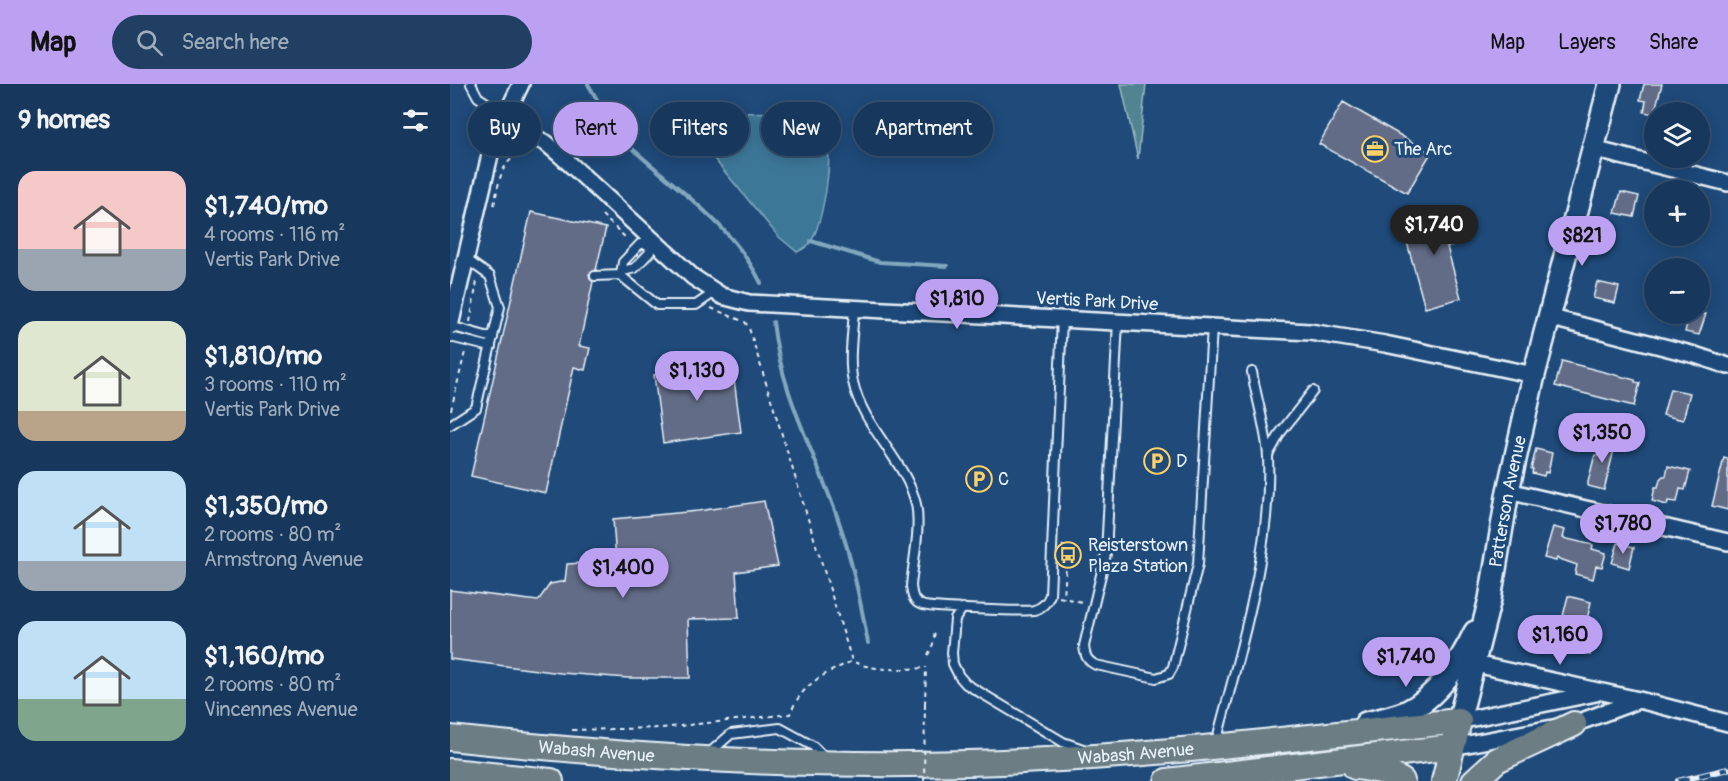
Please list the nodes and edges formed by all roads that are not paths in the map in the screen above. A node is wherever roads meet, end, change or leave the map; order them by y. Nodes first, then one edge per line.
1 (471, 84) edge
2 (521, 84) edge
3 (1610, 84) edge
4 (486, 102) edge
5 (512, 102) edge
6 (541, 141) edge
7 (1593, 149) junction
8 (490, 156) edge
9 (1728, 183) edge
10 (651, 242) junction
11 (466, 259) junction
12 (621, 273) junction
13 (595, 276) dead end
14 (709, 296) junction
15 (854, 309) junction
16 (1548, 317) junction
17 (1062, 318) junction
18 (1118, 321) junction
19 (450, 326) edge
20 (1212, 327) junction
21 (450, 337) edge
22 (493, 338) junction
23 (491, 347) junction
24 (1728, 366) edge
25 (1252, 372) dead end
26 (1534, 375) junction
27 (1313, 390) dead end
28 (450, 426) edge
29 (1268, 455) junction
30 (1508, 491) junction
31 (1728, 542) edge
32 (1490, 599) junction
33 (963, 608) junction
34 (1475, 664) junction
35 (1602, 692) junction
36 (1639, 700) junction
37 (1459, 721) junction
38 (1728, 723) edge
39 (1574, 724) junction
40 (450, 738) edge
41 (1295, 739) junction
42 (1215, 747) junction
43 (1452, 747) junction
44 (1101, 756) junction
45 (703, 759) junction
46 (828, 763) junction
47 (1301, 766) junction
48 (450, 771) edge
49 (1268, 776) edge
50 (1204, 779) edge
51 (551, 781) edge
52 (1167, 781) edge
53 (1402, 781) edge
54 (1444, 781) edge
55 (1474, 781) edge

1 - 4 lane
2 - 5 street
3 - 7 main road, Patterson Avenue
6 - 10 street, Vertis Park Drive
7 - 9 street
7 - 16 main road, Patterson Avenue
8 - 11 street
10 - 12 lane
10 - 12 lane
10 - 14 street, Vertis Park Drive
11 - 19 street
11 - 22 lane
12 - 13 lane
12 - 14 lane
14 - 15 street, Vertis Park Drive
15 - 17 street, Vertis Park Drive
15 - 33 lane
16 - 24 street
16 - 26 main road, Patterson Avenue
17 - 18 street, Vertis Park Drive
17 - 33 lane
18 - 20 street, Vertis Park Drive
18 - 20 lane
19 - 22 lane
20 - 26 street, Vertis Park Drive
21 - 23 lane
22 - 23 lane
23 - 28 lane
25 - 29 lane
26 - 30 main road, Patterson Avenue
27 - 29 lane
29 - 42 lane
30 - 31 street
30 - 32 main road, Patterson Avenue
32 - 34 main road, Patterson Avenue
32 - 41 main road
33 - 44 lane
34 - 35 street
34 - 37 main road, Patterson Avenue
35 - 36 street
35 - 37 street, Wabash Avenue
36 - 38 street
36 - 39 street, Wabash Avenue
37 - 41 main road, Wabash Avenue
37 - 43 main road, Patterson Avenue
39 - 43 street, Wabash Avenue
39 - 55 main road
40 - 45 main road, Wabash Avenue
41 - 42 main road, Wabash Avenue
42 - 44 main road, Wabash Avenue
43 - 47 main road, Wabash Avenue
43 - 54 main road, Patterson Avenue
44 - 46 main road, Wabash Avenue
45 - 46 main road, Wabash Avenue
45 - 46 lane
47 - 49 main road, Wabash Avenue
47 - 53 main road
48 - 51 main road, Wabash Avenue
49 - 50 main road, Wabash Avenue
50 - 52 main road, Wabash Avenue

